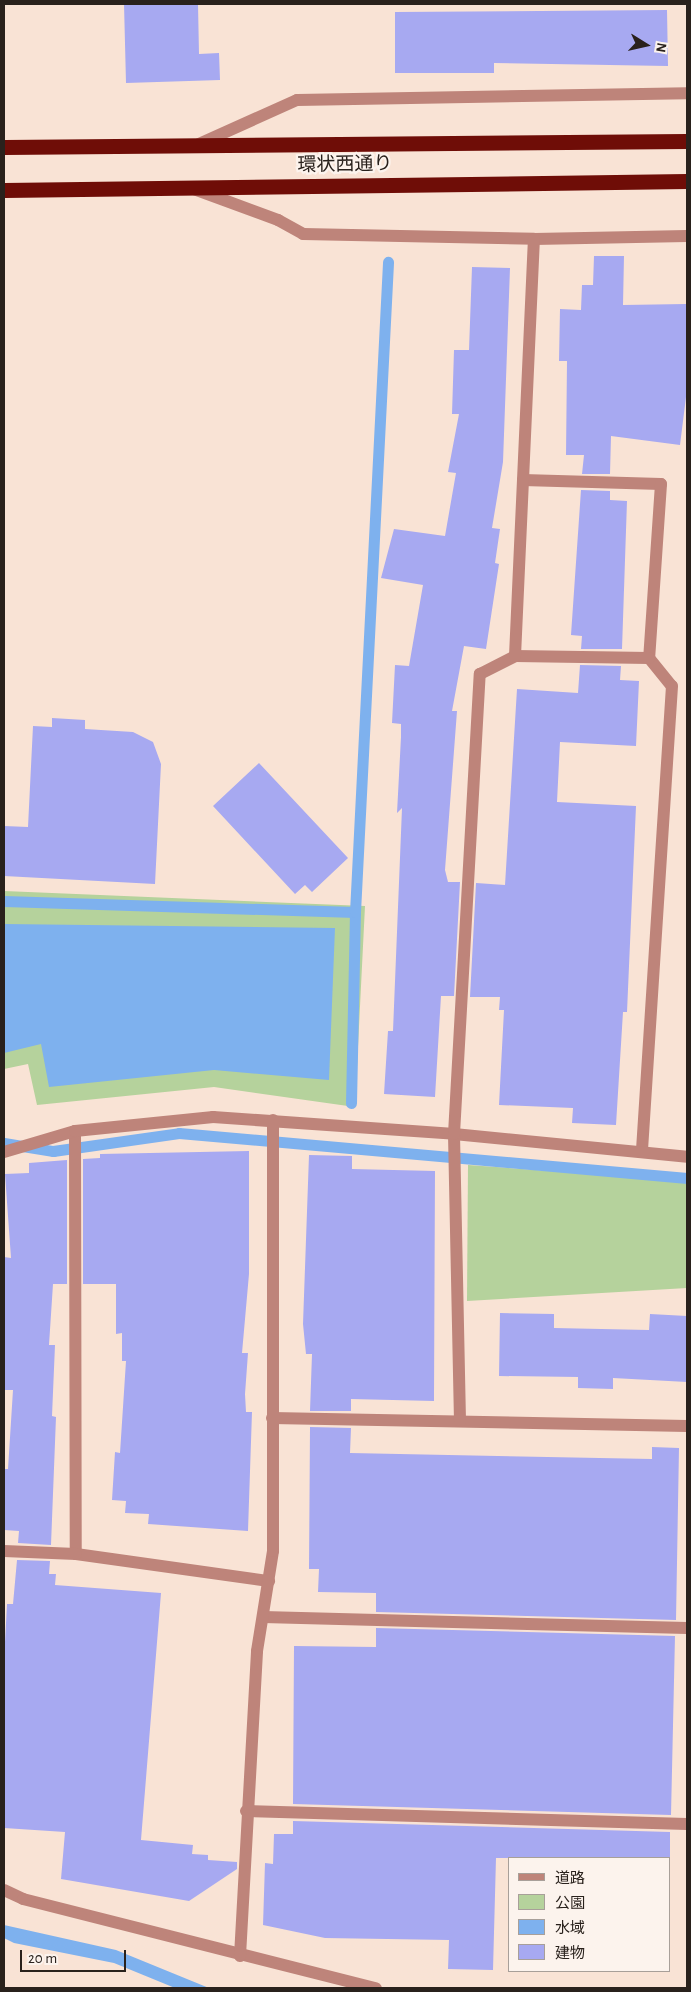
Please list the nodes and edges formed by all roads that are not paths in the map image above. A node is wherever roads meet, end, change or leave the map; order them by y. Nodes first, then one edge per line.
1 (687, 93) edge
2 (687, 141) edge
3 (196, 145) junction
4 (4, 147) edge
5 (687, 181) edge
6 (190, 187) junction
7 (4, 190) edge
8 (687, 236) edge
9 (534, 239) junction
10 (523, 480) junction
11 (515, 656) junction
12 (649, 658) junction
13 (273, 1120) junction
14 (74, 1131) junction
15 (454, 1134) junction
16 (4, 1152) edge
17 (642, 1152) junction
18 (687, 1157) edge
19 (272, 1418) junction
20 (460, 1421) junction
21 (687, 1426) edge
22 (4, 1551) edge
23 (76, 1554) junction
24 (269, 1581) junction
25 (263, 1617) junction
26 (687, 1628) edge
27 (246, 1811) junction
28 (687, 1824) edge
29 (4, 1890) edge
30 (240, 1956) junction
31 (376, 1988) edge

1 - 3 street
2 - 3 highway, 環状西通り
3 - 4 highway, 環状西通り
5 - 6 highway, 環状西通り
6 - 7 highway, 環状西通り
6 - 9 street
8 - 9 street
9 - 10 street
10 - 11 street
10 - 12 street
11 - 12 street
11 - 15 street
12 - 17 street
13 - 14 street
13 - 15 street
13 - 19 street
14 - 16 street
14 - 23 street
15 - 17 street
15 - 20 street
17 - 18 street
19 - 20 street
19 - 24 street
20 - 21 street
22 - 23 street
23 - 24 street
24 - 25 street
25 - 26 street
25 - 27 street
27 - 28 street
27 - 30 street
29 - 30 street
30 - 31 street

